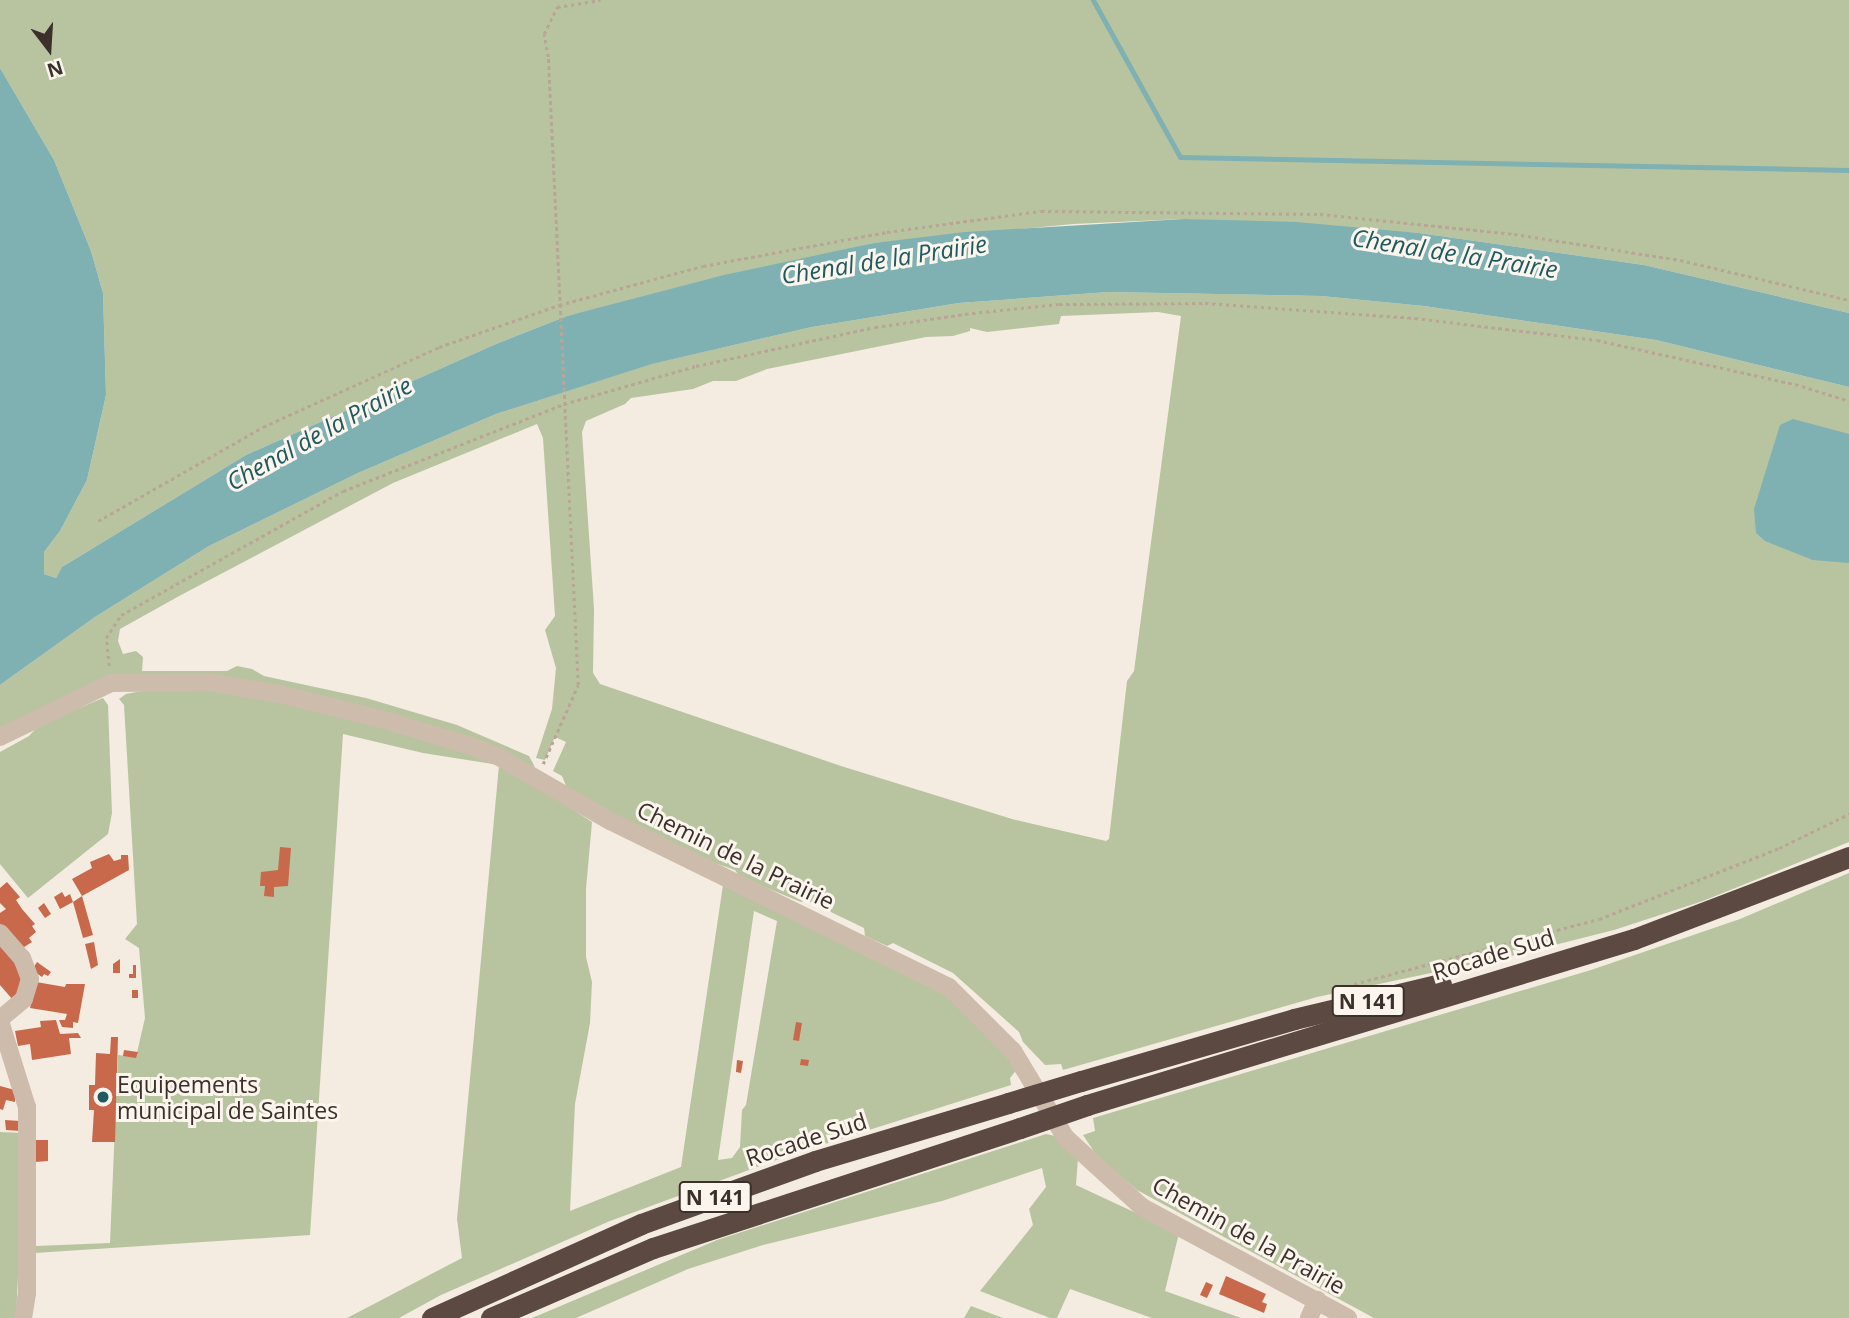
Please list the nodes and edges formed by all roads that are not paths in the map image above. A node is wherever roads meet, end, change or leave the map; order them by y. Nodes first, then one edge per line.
1 (0, 737) edge
2 (1849, 857) edge
3 (0, 933) edge
4 (1634, 939) junction
5 (0, 1020) edge
6 (1317, 1300) junction
7 (23, 1318) edge
8 (432, 1318) edge
9 (491, 1318) edge
10 (1309, 1318) edge
11 (1348, 1318) edge

1 - 6 street, Chemin de la Prairie
2 - 4 highway, Rocade Sud / N 141
3 - 5 street
4 - 8 highway, Rocade Sud / N 141, bridge
4 - 9 highway, Rocade Sud / N 141, bridge
5 - 7 street
6 - 10 street
6 - 11 street, Chemin de la Prairie

